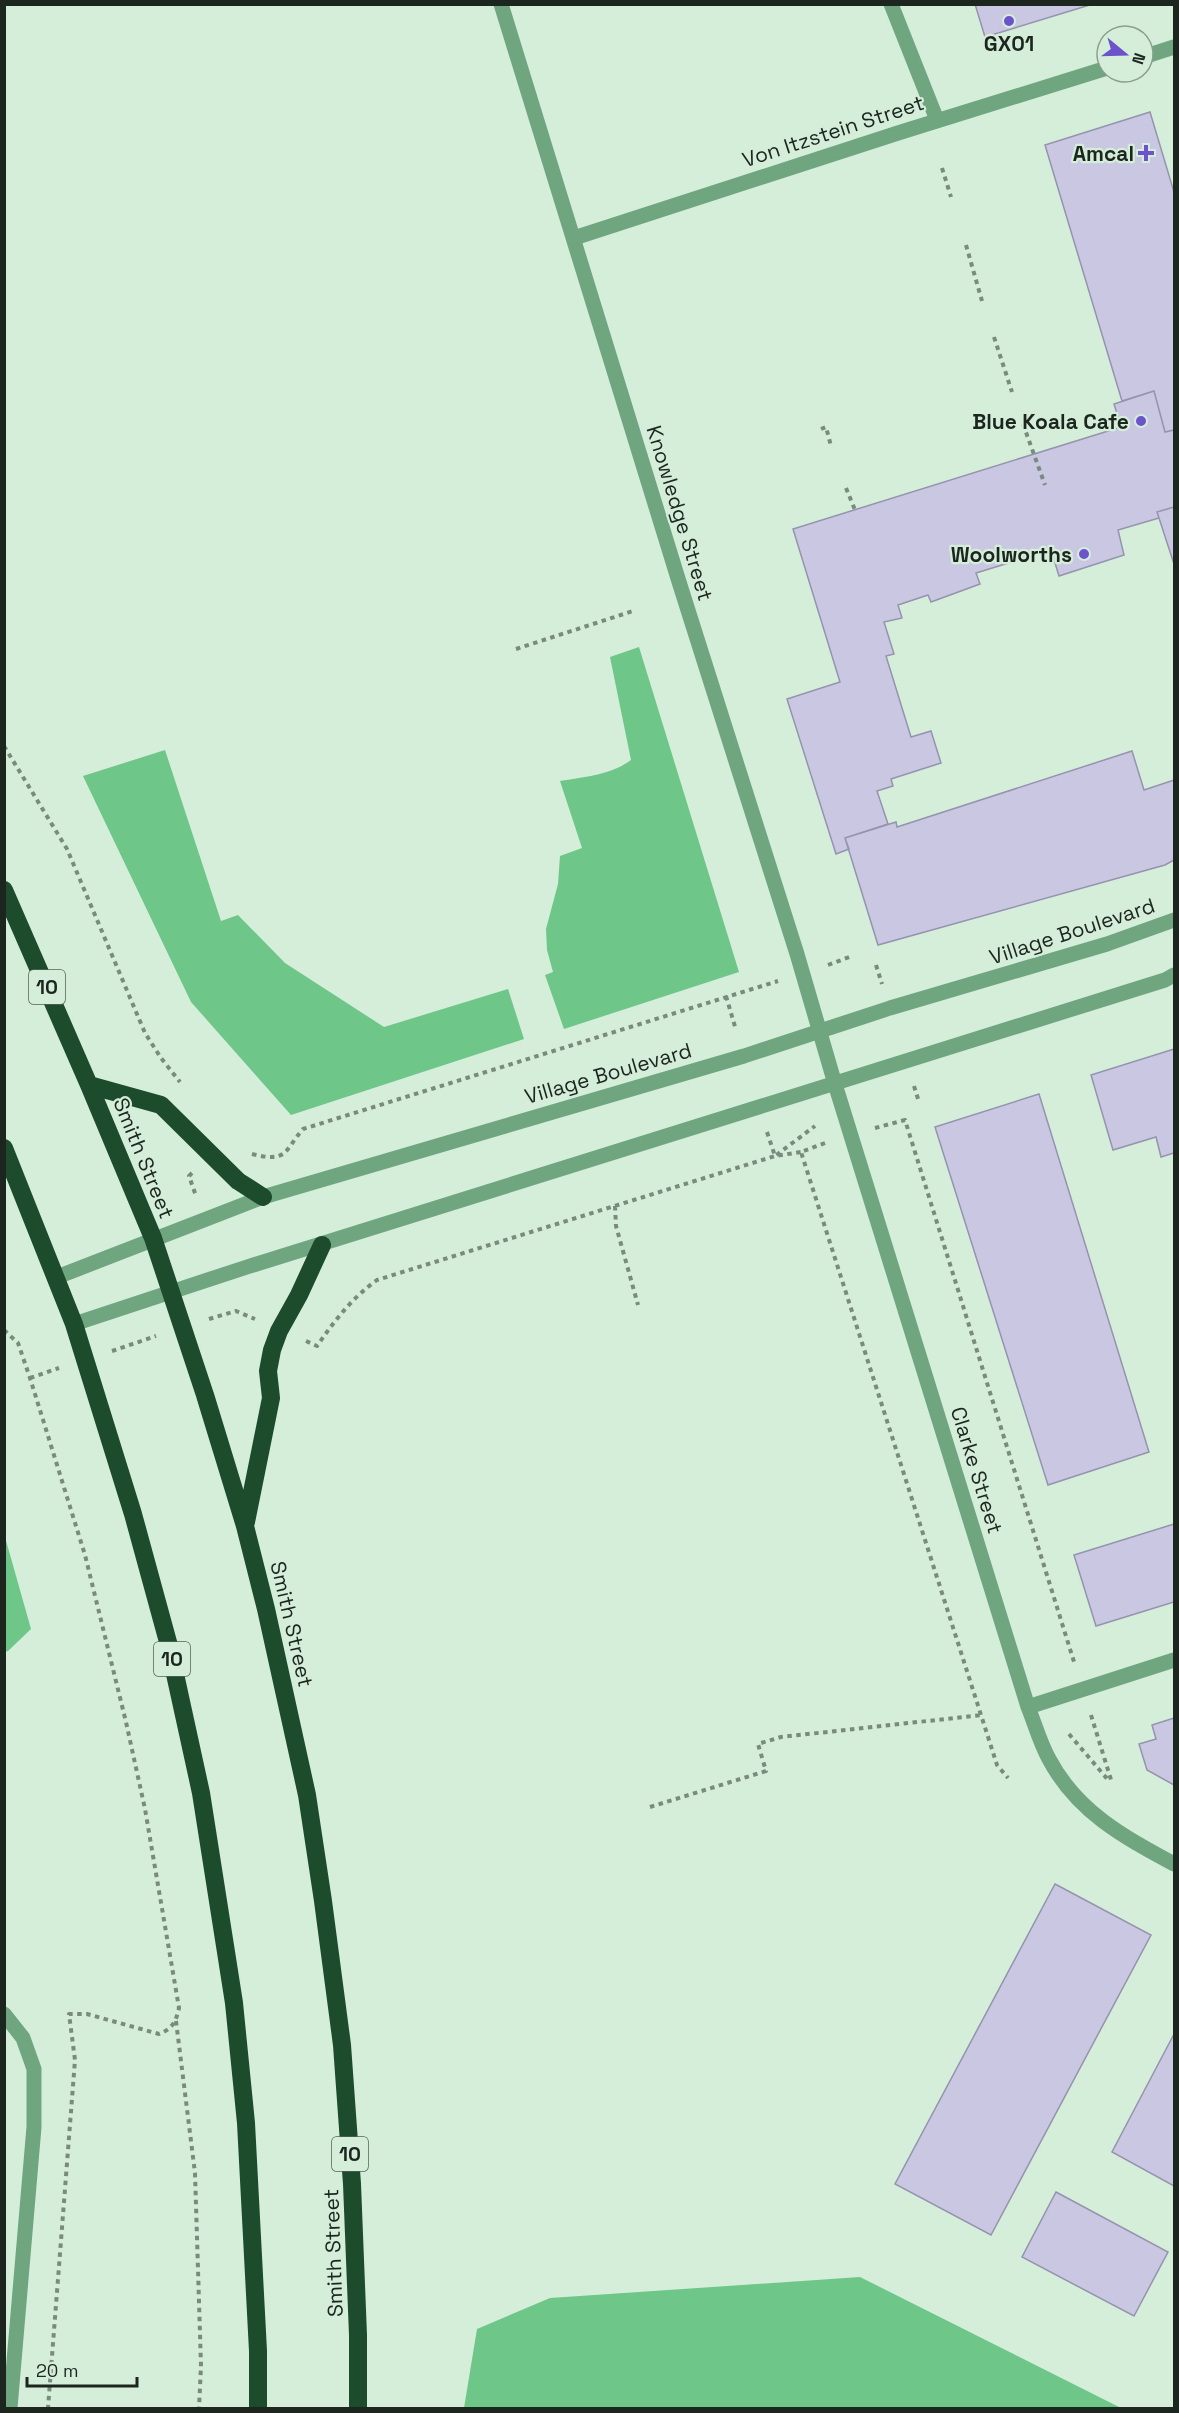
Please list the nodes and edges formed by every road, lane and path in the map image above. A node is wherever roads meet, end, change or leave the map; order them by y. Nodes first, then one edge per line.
1 (501, 4) edge
2 (891, 4) edge
3 (1174, 47) edge
4 (1155, 53) edge
5 (1095, 72) edge
6 (937, 120) junction
7 (942, 168) dead end
8 (951, 197) dead end
9 (574, 238) junction
10 (966, 245) dead end
11 (982, 301) dead end
12 (994, 337) dead end
13 (1012, 392) dead end
14 (1023, 424) dead end
15 (820, 429) dead end
16 (831, 446) dead end
17 (1045, 485) dead end
18 (846, 488) dead end
19 (855, 510) dead end
20 (633, 611) dead end
21 (516, 649) dead end
22 (4, 746) edge
23 (4, 890) edge
24 (1174, 920) edge
25 (1174, 975) edge
26 (764, 986) dead end
27 (820, 1033) junction
28 (182, 1084) dead end
29 (835, 1084) junction
30 (89, 1085) junction
31 (887, 1124) dead end
32 (815, 1126) dead end
33 (820, 1145) dead end
34 (4, 1148) edge
35 (245, 1152) dead end
36 (801, 1152) junction
37 (775, 1156) junction
38 (262, 1197) junction
39 (615, 1206) junction
40 (153, 1238) junction
41 (322, 1245) junction
42 (57, 1277) junction
43 (171, 1292) junction
44 (638, 1305) dead end
45 (74, 1324) junction
46 (182, 1328) junction
47 (4, 1330) edge
48 (279, 1331) junction
49 (85, 1360) junction
50 (30, 1378) junction
51 (245, 1526) junction
52 (1174, 1660) edge
53 (1082, 1689) junction
54 (1028, 1707) junction
55 (982, 1715) junction
56 (1063, 1728) dead end
57 (1008, 1779) dead end
58 (650, 1808) dead end
59 (1174, 1864) edge
60 (4, 2014) edge
61 (176, 2020) junction
62 (10, 2409) edge
63 (48, 2409) edge
64 (199, 2409) edge
65 (258, 2409) edge
66 (358, 2409) edge

1 - 9 street, Knowledge Street
2 - 6 street
3 - 4 street
5 - 6 street, Von Itzstein Street
6 - 9 street, Von Itzstein Street
7 - 8 path
9 - 27 street, Knowledge Street
10 - 11 path
12 - 13 path
14 - 17 path
15 - 16 path
18 - 19 path
20 - 21 path
22 - 28 path
23 - 30 highway, Smith Street / 10
24 - 27 street, Village Boulevard
25 - 29 street
26 - 35 path
27 - 29 street, Clarke Street
27 - 38 street, Village Boulevard
29 - 41 street
29 - 54 street, Clarke Street
30 - 38 highway
30 - 40 highway, Smith Street / 10
31 - 53 path
32 - 37 path
33 - 36 path
34 - 42 highway, 10
36 - 37 path
36 - 55 path
37 - 39 path
38 - 40 street, Village Boulevard
39 - 44 path
39 - 48 path
40 - 42 street, Village Boulevard
40 - 43 highway, Smith Street / 10
41 - 43 street
41 - 48 highway
42 - 45 highway, 10
43 - 45 street
43 - 46 highway, Smith Street / 10
45 - 49 highway, 10
46 - 48 path
46 - 49 path
46 - 51 highway, Smith Street / 10
47 - 50 path
48 - 51 highway
49 - 50 path
49 - 65 highway, 10
50 - 61 path
51 - 66 highway, Smith Street / 10
52 - 53 street
53 - 54 street
53 - 56 path
54 - 59 street, Clarke Street
55 - 57 path
55 - 58 path
60 - 62 street
61 - 63 path
61 - 64 path

